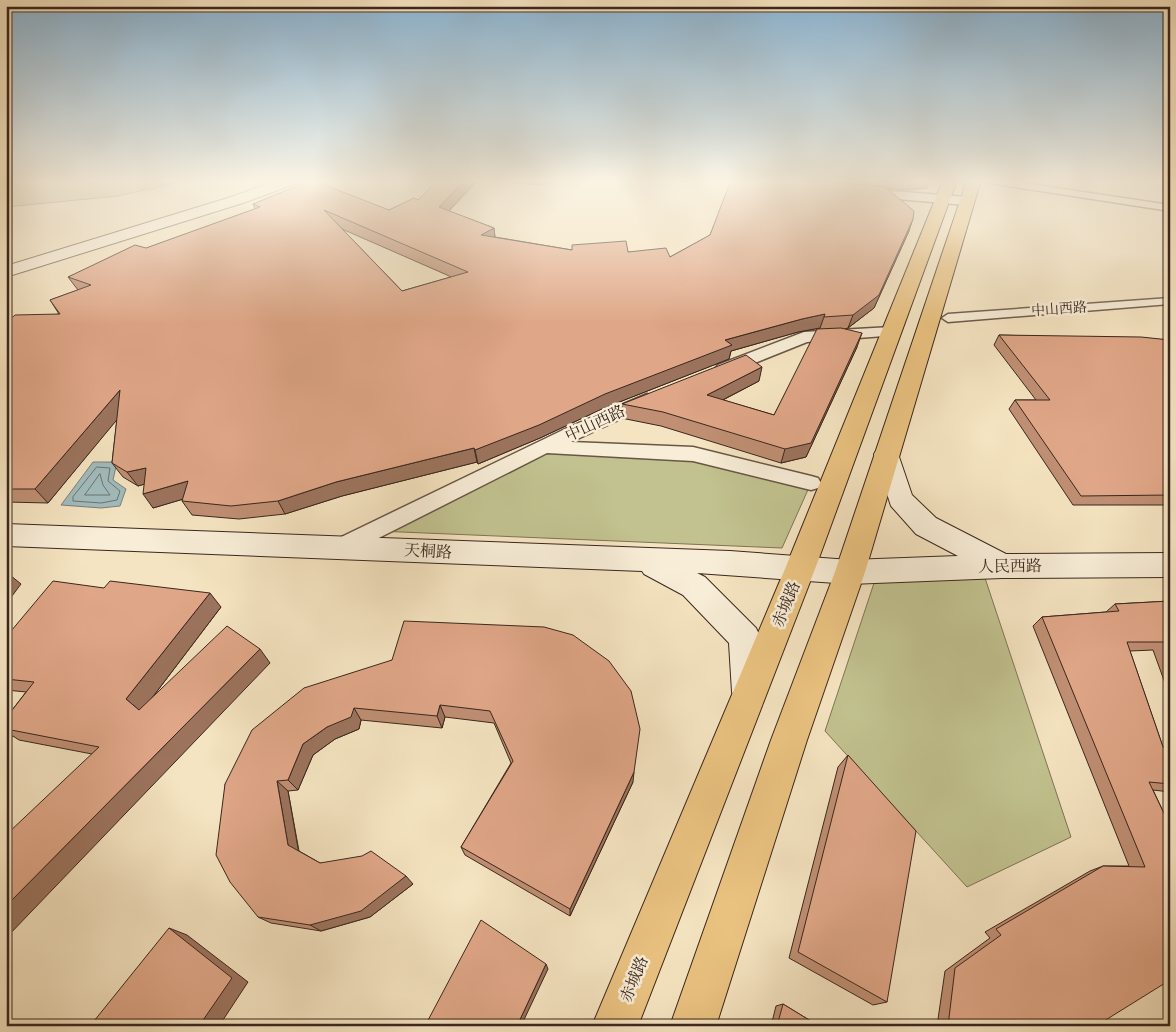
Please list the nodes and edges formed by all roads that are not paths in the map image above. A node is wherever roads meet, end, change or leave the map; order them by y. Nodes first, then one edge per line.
1 (147, 228) edge
2 (931, 228) edge
3 (958, 228) edge
4 (6, 272) edge
5 (1170, 301) edge
6 (948, 318) dead end
7 (891, 332) junction
8 (703, 377) edge
9 (666, 392) edge
10 (546, 447) junction
11 (887, 454) junction
12 (811, 483) dead end
13 (6, 535) edge
14 (341, 547) junction
15 (638, 561) junction
16 (1170, 565) edge
17 (1002, 566) junction
18 (800, 569) junction
19 (850, 572) junction
20 (749, 692) junction
21 (616, 1026) edge
22 (693, 1026) edge

1 - 4 main road
2 - 7 main road, 赤城路
3 - 11 main road
5 - 6 street, 中山西路
7 - 8 street
7 - 18 main road, 赤城路
9 - 10 street, 中山西路
10 - 12 street
10 - 14 street, 中山西路
11 - 17 main road
11 - 19 main road
13 - 14 main road, 天桐路
14 - 15 main road, 天桐路
15 - 18 main road, 天桐路
15 - 20 main road
16 - 17 main road, 人民西路
17 - 19 main road, 人民西路
18 - 19 main road, 天桐路
18 - 20 main road, 赤城路
19 - 22 main road
20 - 21 main road, 赤城路

